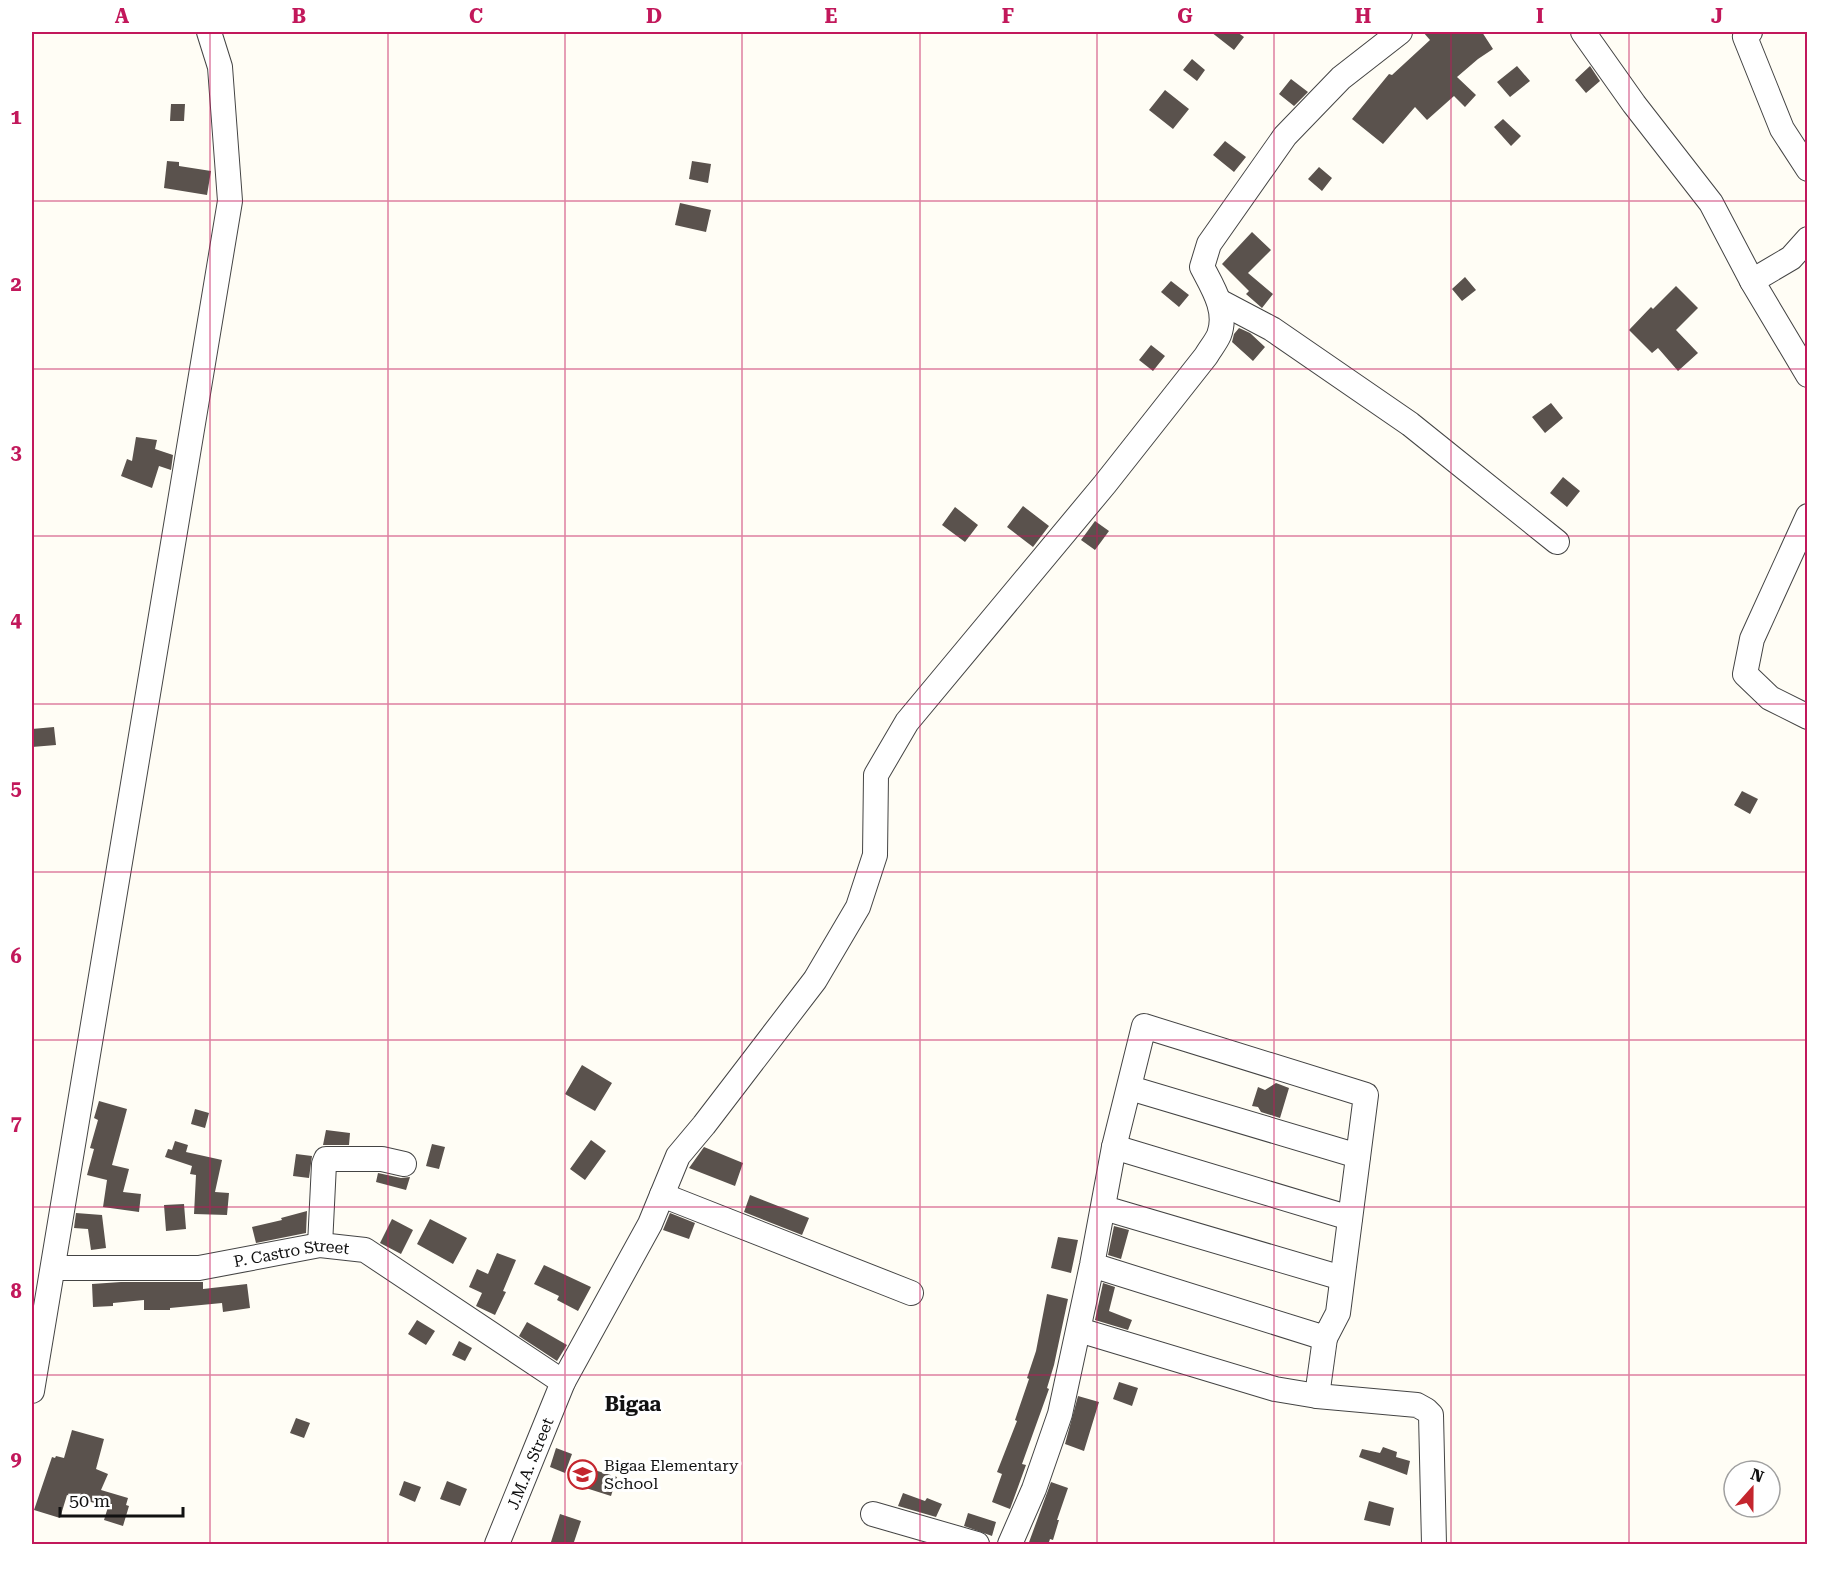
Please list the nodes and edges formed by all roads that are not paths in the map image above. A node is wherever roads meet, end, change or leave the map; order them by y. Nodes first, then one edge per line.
1 (209, 32) edge
2 (1400, 32) edge
3 (1583, 32) edge
4 (1750, 32) edge
5 (1808, 169) edge
6 (1808, 239) edge
7 (1752, 281) junction
8 (1219, 301) junction
9 (1807, 370) edge
10 (1808, 516) edge
11 (1557, 542) dead end
12 (1808, 717) edge
13 (1130, 1088) junction
14 (1114, 1147) junction
15 (1359, 1156) junction
16 (404, 1164) dead end
17 (662, 1195) junction
18 (1104, 1208) junction
19 (1350, 1218) junction
20 (320, 1245) junction
21 (1092, 1265) junction
22 (53, 1268) junction
23 (1342, 1278) junction
24 (911, 1293) dead end
25 (1078, 1330) junction
26 (1325, 1338) junction
27 (562, 1382) junction
28 (32, 1391) edge
29 (1317, 1396) junction
30 (873, 1514) dead end
31 (496, 1545) edge
32 (977, 1545) edge
33 (1011, 1545) edge
34 (1434, 1545) edge

1 - 22 street
2 - 8 street
3 - 7 street
4 - 5 street
6 - 7 street
7 - 9 street
8 - 11 street
8 - 17 street, J.M.A. Street
10 - 12 street
13 - 14 street
13 - 15 street
13 - 15 street
14 - 18 street
14 - 19 street
15 - 19 street
16 - 20 street
17 - 24 street
17 - 27 street, J.M.A. Street
18 - 21 street
18 - 23 street
19 - 23 street
20 - 22 street, P. Castro Street
20 - 27 street, P. Castro Street
21 - 25 street
21 - 26 street
22 - 28 street
23 - 26 street
25 - 29 street
25 - 33 street
26 - 29 street
27 - 31 street, J.M.A. Street
29 - 34 street
30 - 32 street

